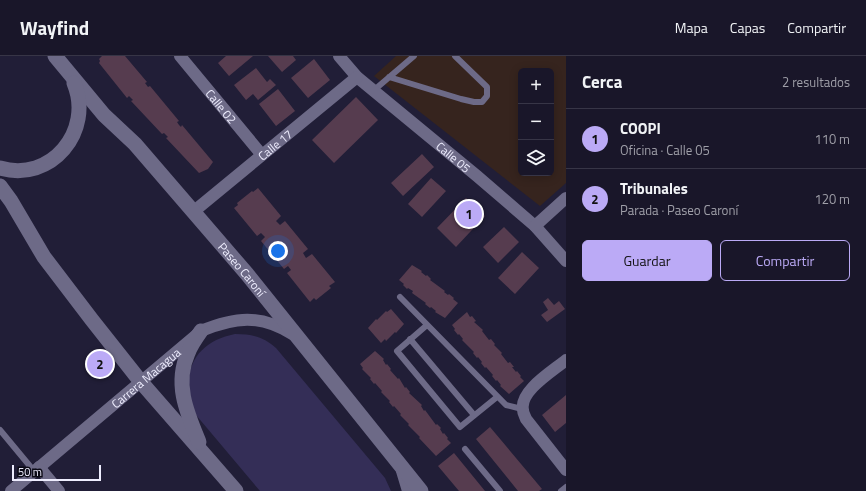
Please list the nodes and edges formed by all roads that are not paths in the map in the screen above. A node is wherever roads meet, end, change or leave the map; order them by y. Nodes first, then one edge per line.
1 (54, 56) edge
2 (180, 56) edge
3 (340, 56) edge
4 (414, 56) edge
5 (455, 56) edge
6 (70, 75) junction
7 (357, 77) junction
8 (389, 77) junction
9 (373, 91) junction
10 (262, 155) junction
11 (0, 168) edge
12 (0, 186) edge
13 (566, 198) edge
14 (193, 212) junction
15 (534, 226) junction
16 (566, 261) edge
17 (400, 297) dead end
18 (427, 325) junction
19 (201, 331) junction
20 (298, 338) junction
21 (410, 339) junction
22 (566, 360) edge
23 (141, 382) junction
24 (497, 397) junction
25 (522, 409) junction
26 (474, 415) junction
27 (0, 430) edge
28 (465, 449) dead end
29 (205, 456) junction
30 (400, 464) junction
31 (37, 469) junction
32 (566, 470) edge
33 (566, 487) edge
34 (11, 491) edge
35 (59, 491) edge
36 (236, 491) edge
37 (408, 491) edge
38 (421, 491) edge
39 (500, 491) edge
40 (561, 491) edge

1 - 6 street, Paseo Caroní
2 - 10 street, Calle 02
3 - 7 street, Calle 05
4 - 8 lane
5 - 8 lane
6 - 11 street
6 - 14 street, Paseo Caroní
7 - 9 street, Calle 05
7 - 10 street, Calle 17
8 - 9 lane
9 - 15 street, Calle 05
10 - 14 street, Calle 17
12 - 23 street
13 - 15 street
14 - 20 street, Paseo Caroní
15 - 16 street, Calle 05
17 - 18 lane
18 - 21 lane
18 - 24 lane
19 - 20 street, Carrera Macagua
19 - 23 street, Carrera Macagua
19 - 29 street
20 - 30 street, Paseo Caroní
21 - 26 lane
21 - 26 lane
22 - 25 street
23 - 29 street
23 - 31 street, Carrera Macagua
24 - 25 lane
24 - 26 lane
25 - 32 street
27 - 31 lane
28 - 39 lane
29 - 36 street
30 - 37 street
30 - 38 street, Paseo Caroní
31 - 34 street, Carrera Macagua
31 - 35 street
33 - 40 lane

